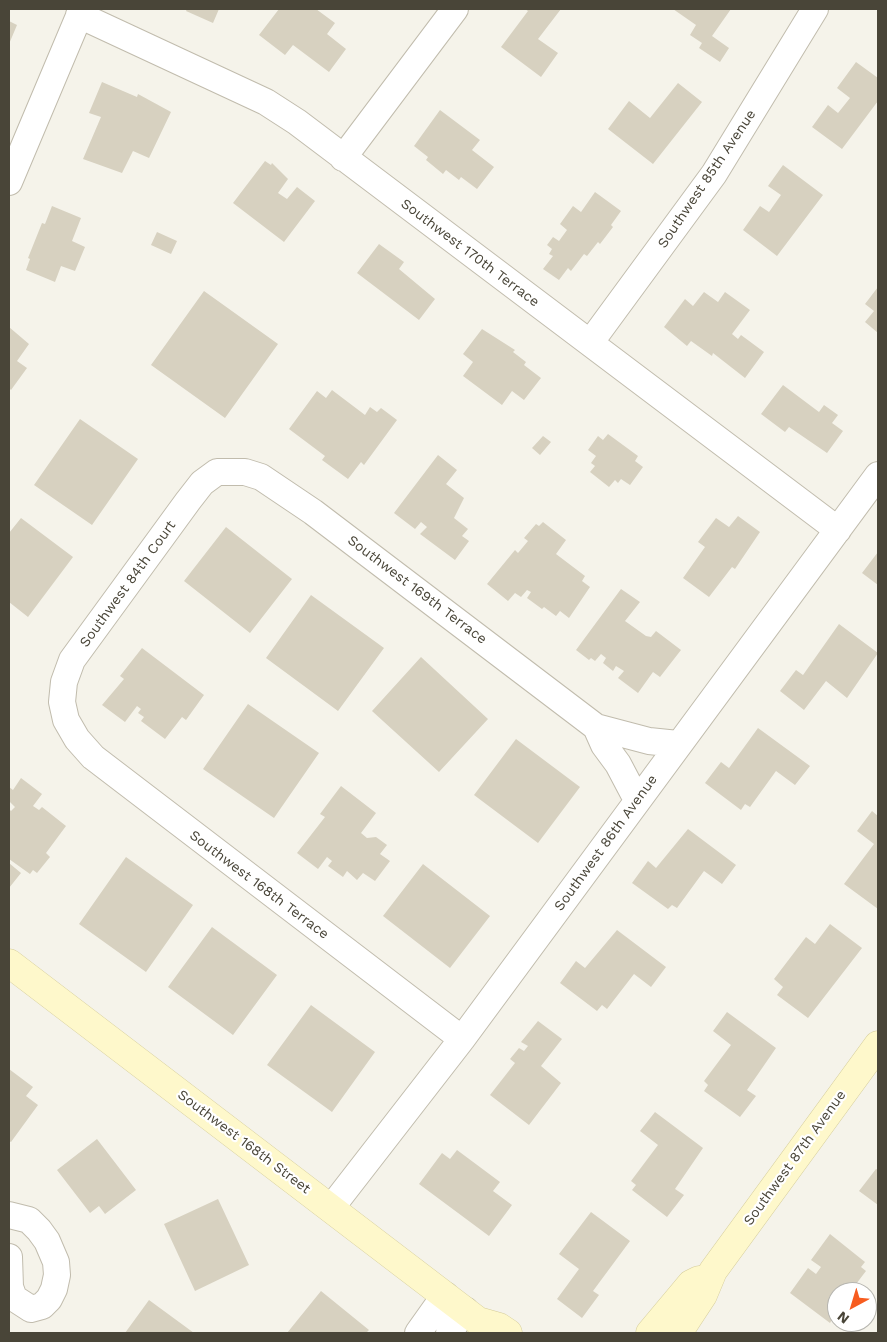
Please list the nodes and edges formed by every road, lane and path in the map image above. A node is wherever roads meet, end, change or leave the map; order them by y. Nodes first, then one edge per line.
1 (455, 9) edge
2 (815, 9) edge
3 (81, 12) edge
4 (344, 158) junction
5 (9, 182) edge
6 (590, 344) junction
7 (229, 470) joint
8 (878, 475) edge
9 (838, 530) junction
10 (66, 720) joint
11 (596, 726) junction
12 (678, 744) junction
13 (637, 800) junction
14 (9, 963) edge
15 (462, 1039) junction
16 (878, 1045) edge
17 (331, 1208) junction
18 (9, 1216) edge
19 (9, 1257) edge
20 (713, 1271) junction
21 (469, 1315) edge
22 (418, 1333) edge
23 (449, 1333) edge
24 (508, 1333) edge
25 (650, 1333) edge
26 (678, 1333) edge

1 - 4 street
2 - 6 street, Southwest 85th Avenue
3 - 4 street, Southwest 170th Terrace
3 - 5 street
4 - 6 street, Southwest 170th Terrace
6 - 9 street, Southwest 170th Terrace
7 - 10 street, Southwest 84th Court
7 - 11 street, Southwest 169th Terrace
8 - 9 street, Southwest 86th Avenue
9 - 12 street, Southwest 86th Avenue
10 - 15 street, Southwest 168th Terrace
11 - 12 street, Southwest 169th Terrace
11 - 13 street, Southwest 169th Terrace
12 - 13 street, Southwest 86th Avenue
13 - 15 street, Southwest 86th Avenue
14 - 17 street, Southwest 168th Street
15 - 17 street, Southwest 86th Avenue
16 - 20 street, Southwest 87th Avenue
17 - 21 street, Southwest 168th Street
18 - 19 street
20 - 25 street, Southwest 87th Avenue
20 - 26 street, Southwest 87th Avenue
21 - 22 street
21 - 23 street
21 - 24 street, Southwest 168th Street

